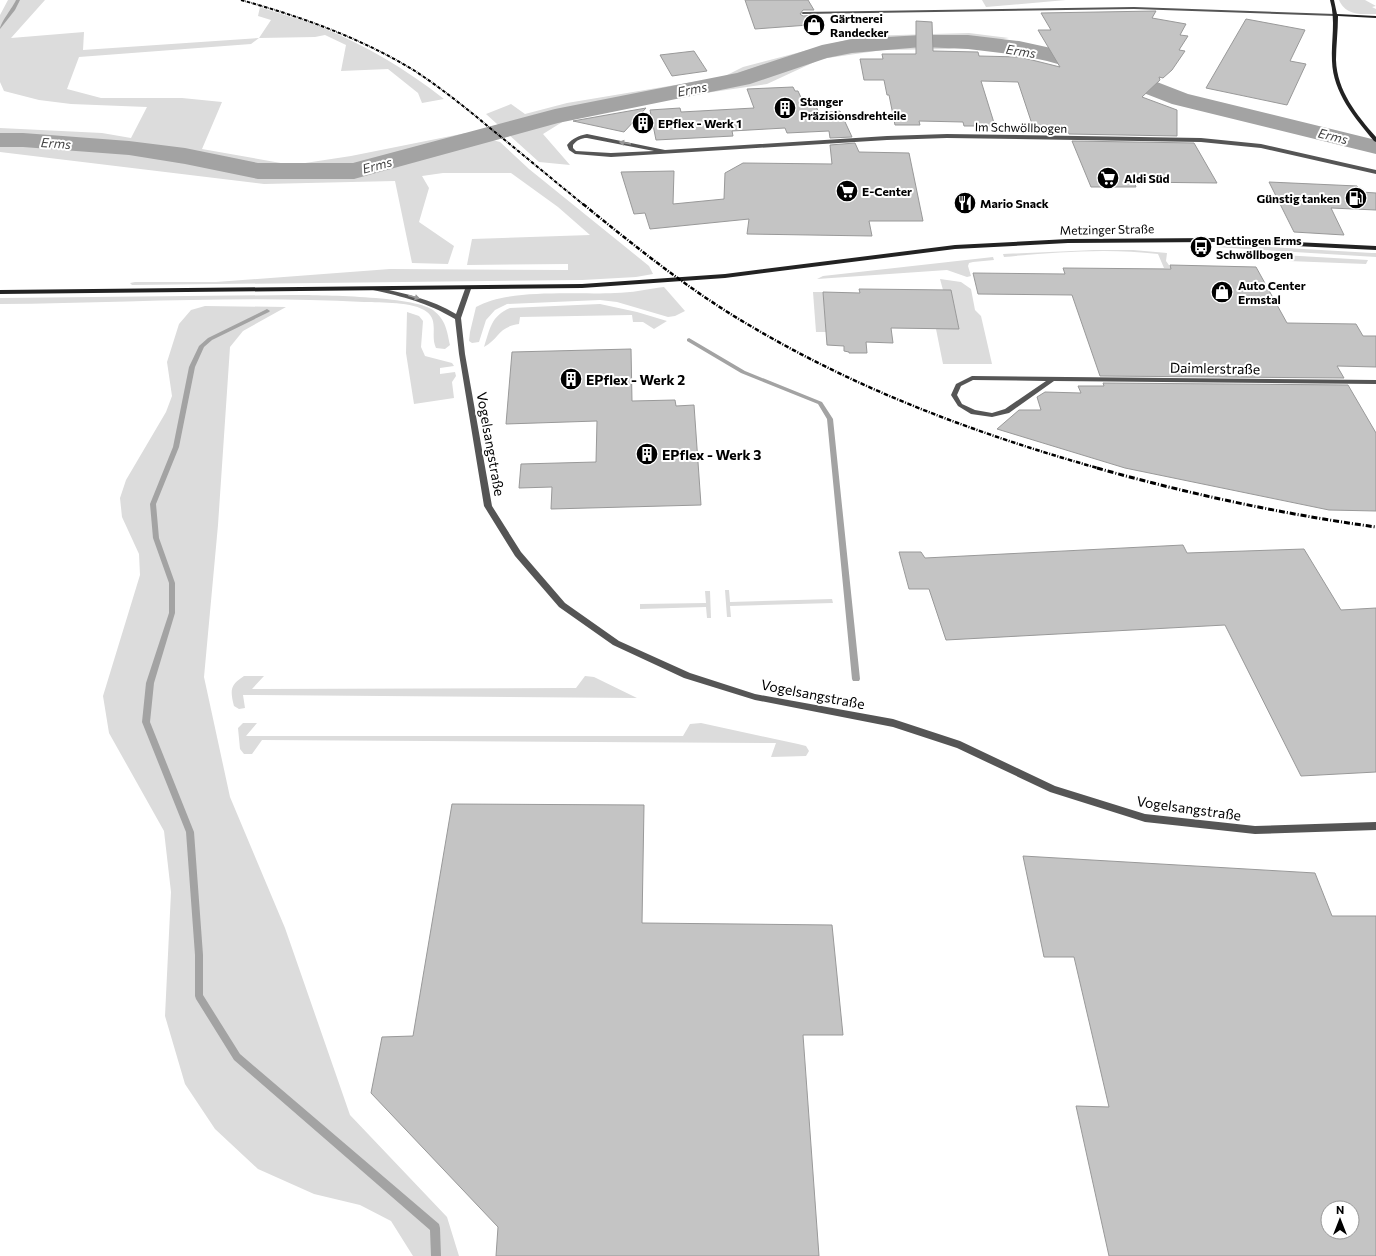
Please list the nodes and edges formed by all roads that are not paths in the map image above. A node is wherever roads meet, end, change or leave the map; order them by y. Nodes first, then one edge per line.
1 (1332, 0) edge
2 (803, 13) dead end
3 (1335, 15) junction
4 (1376, 17) edge
5 (1376, 140) edge
6 (663, 151) junction
7 (1376, 172) edge
8 (1376, 248) edge
9 (375, 289) junction
10 (468, 289) junction
11 (0, 292) edge
12 (458, 318) junction
13 (1054, 378) junction
14 (1376, 382) edge
15 (1376, 826) edge

1 - 3 street
2 - 3 street
3 - 4 street
3 - 5 street
6 -> 6 street, Im Schwöllbogen
6 - 7 street, Im Schwöllbogen
8 - 10 street, Metzinger Straße
9 - 10 street, Metzinger Straße
9 - 11 street, Metzinger Straße
9 -> 12 street
10 - 12 street
12 - 15 street, Vogelsangstraße
13 - 13 street, Daimlerstraße
13 - 14 street, Daimlerstraße

